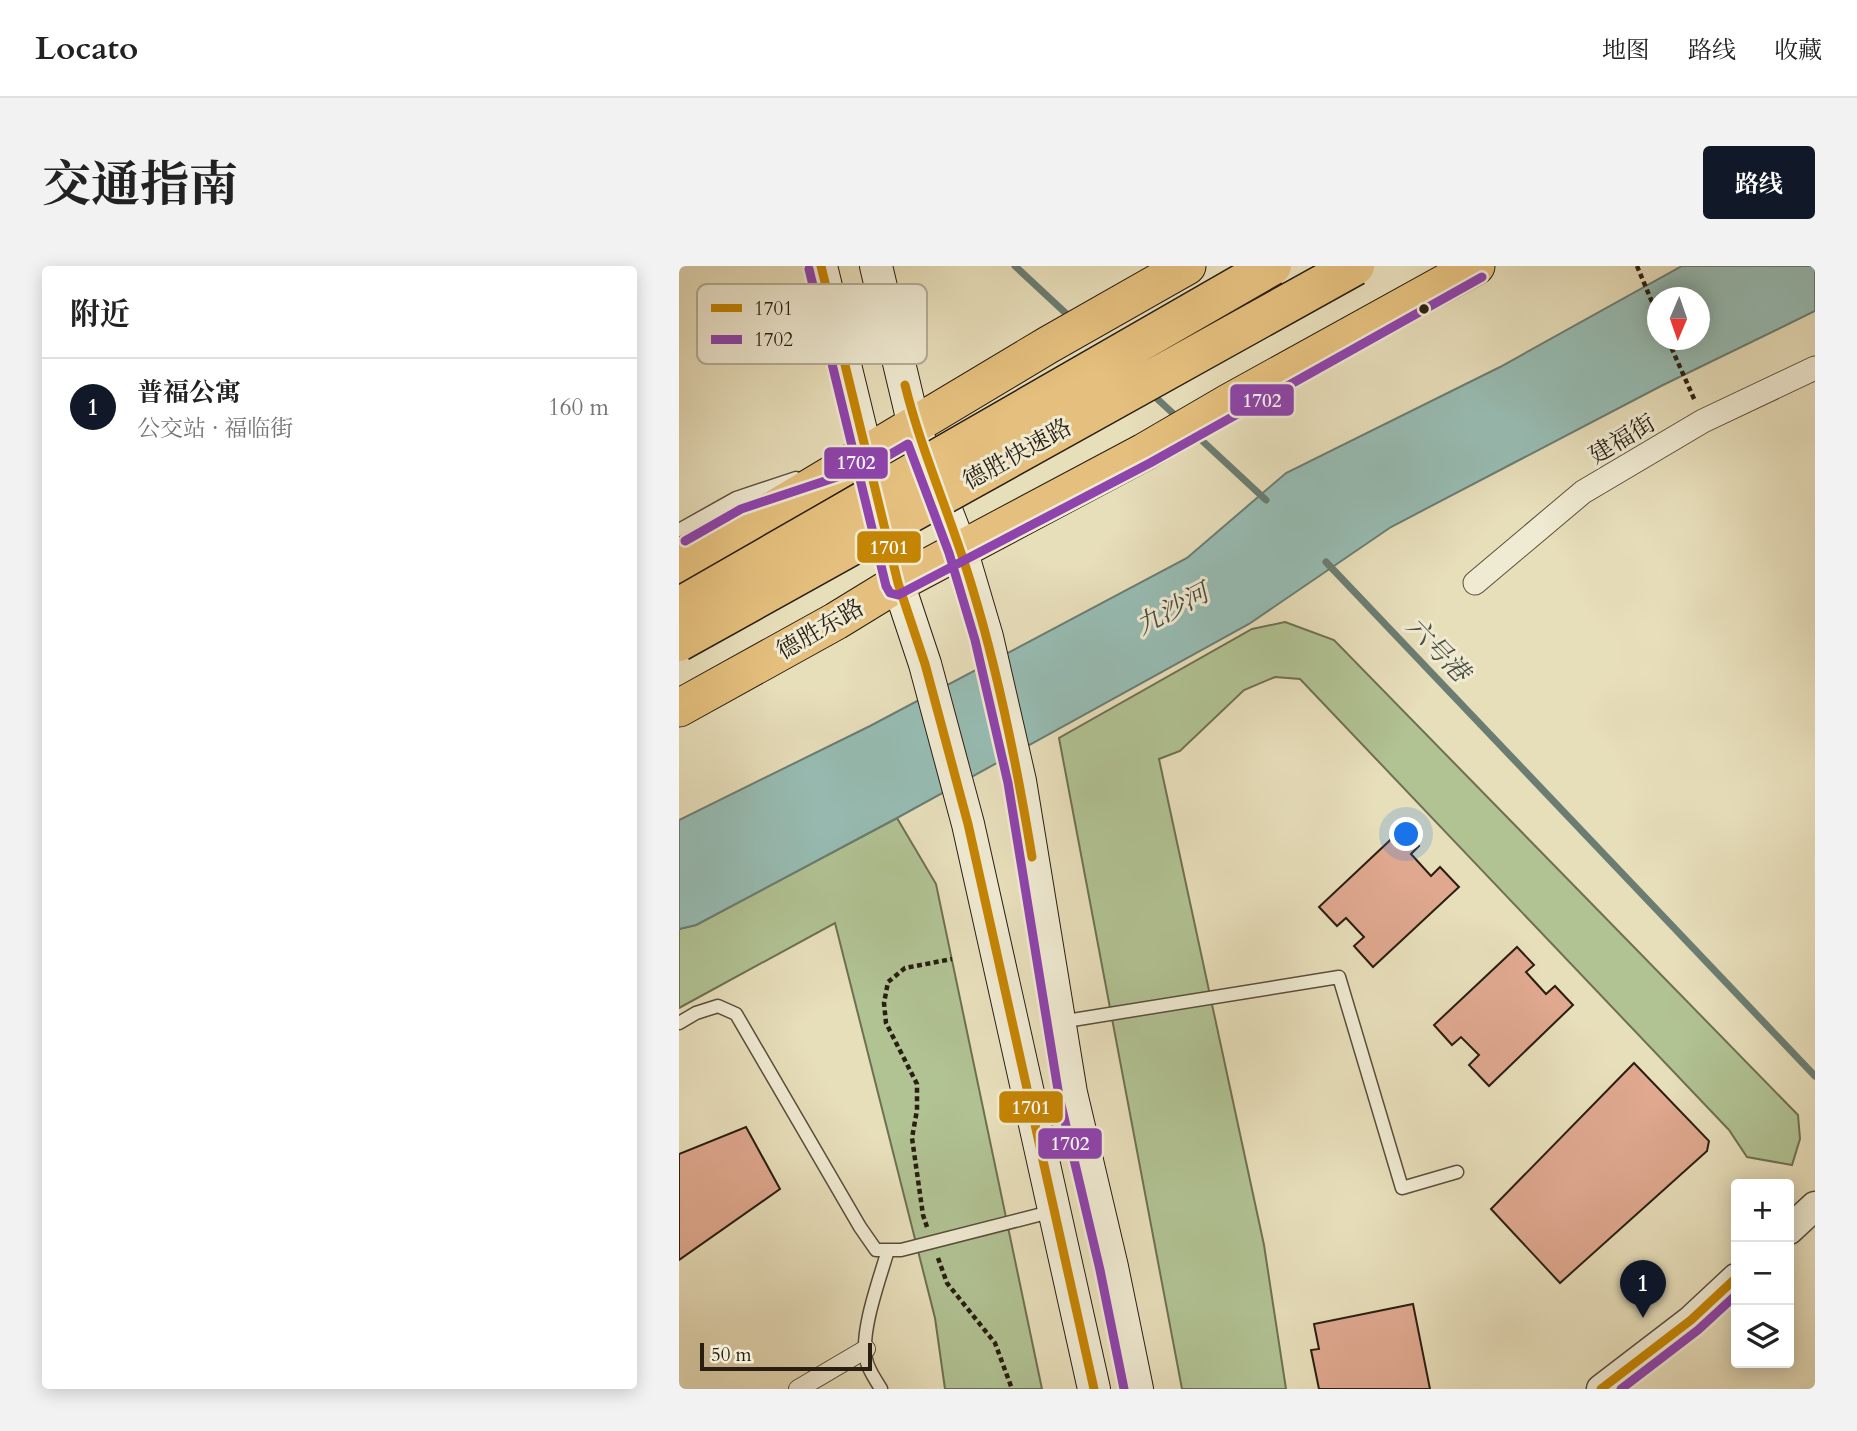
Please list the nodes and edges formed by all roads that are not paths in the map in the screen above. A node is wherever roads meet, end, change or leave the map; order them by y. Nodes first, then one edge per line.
1 (821, 266) edge
2 (876, 266) edge
3 (1187, 266) edge
4 (1272, 266) edge
5 (1355, 266) edge
6 (1476, 266) edge
7 (825, 284) edge
8 (880, 284) edge
9 (844, 364) edge
10 (899, 364) edge
11 (1815, 368) edge
12 (914, 426) junction
13 (866, 454) junction
14 (961, 549) junction
15 (680, 556) edge
16 (898, 583) junction
17 (1475, 583) dead end
18 (679, 607) edge
19 (679, 642) edge
20 (679, 708) edge
21 (1060, 1022) junction
22 (679, 1023) edge
23 (1457, 1172) dead end
24 (1815, 1206) edge
25 (1054, 1211) junction
26 (1794, 1225) edge
27 (888, 1250) junction
28 (1731, 1283) edge
29 (866, 1349) junction
30 (797, 1389) edge
31 (881, 1389) edge
32 (1094, 1389) edge
33 (1137, 1389) edge
34 (1601, 1389) edge

1 - 7 main road
2 - 8 main road
3 - 12 main road
4 - 18 highway, 德胜快速路, bridge
5 - 19 highway, 德胜快速路, bridge
6 - 14 main road, 德胜东路
9 - 13 main road
10 - 12 main road
11 - 17 street, 建福街
12 - 13 main road
12 - 14 main road
13 - 15 main road
13 - 16 main road
14 - 16 main road, 德胜东路
14 - 21 main road
16 - 20 main road, 德胜东路
16 - 25 main road
21 - 23 lane
21 - 33 main road
22 - 27 lane
24 - 26 street
25 - 27 lane
25 - 32 main road
27 - 29 lane
28 - 34 street
29 - 30 street
29 - 31 lane

